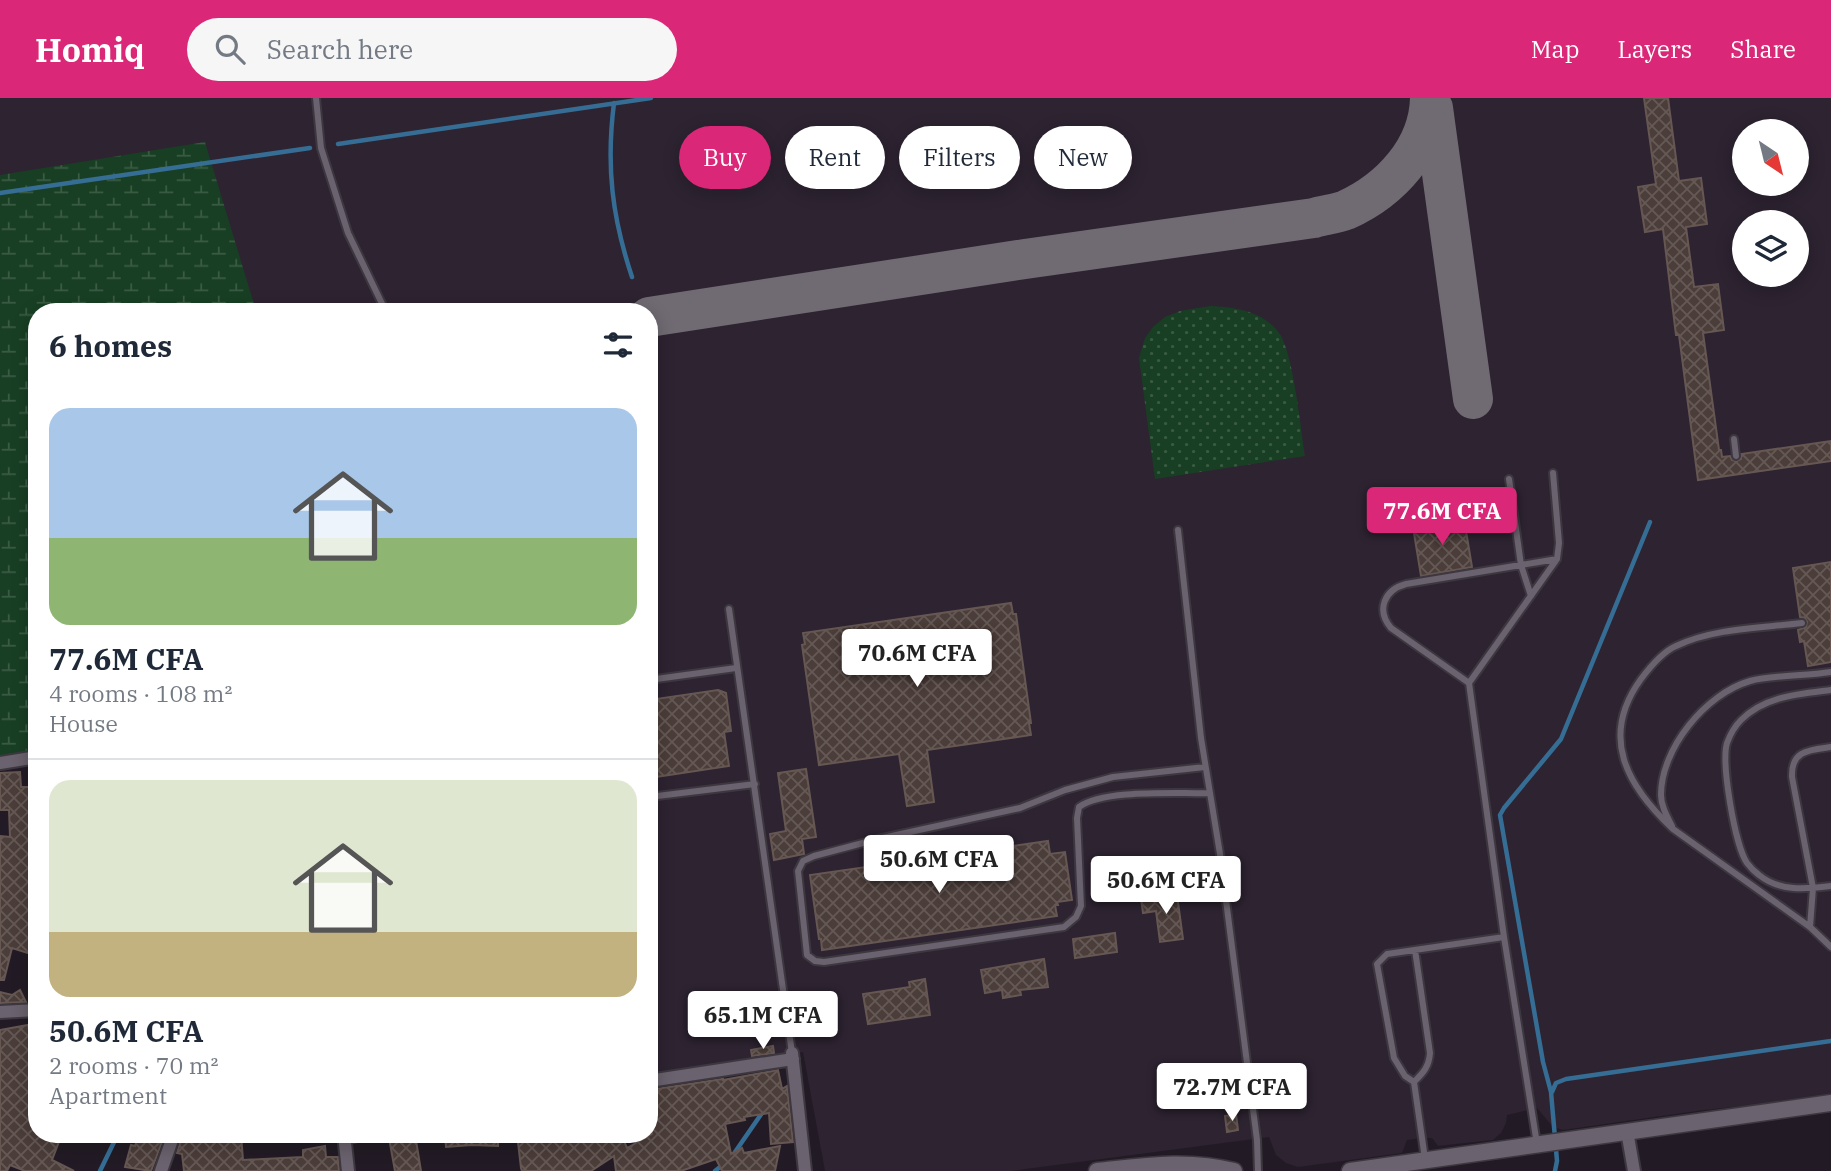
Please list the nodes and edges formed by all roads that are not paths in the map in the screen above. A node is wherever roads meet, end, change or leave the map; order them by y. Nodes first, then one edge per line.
1 (316, 98) edge
2 (382, 303) edge
3 (1734, 439) dead end
4 (1736, 456) dead end
5 (1553, 473) dead end
6 (1509, 479) dead end
7 (1178, 530) dead end
8 (1557, 559) junction
9 (1521, 565) junction
10 (1531, 597) junction
11 (729, 609) dead end
12 (1802, 622) dead end
13 (736, 668) junction
14 (1831, 672) edge
15 (658, 679) edge
16 (1469, 683) junction
17 (1831, 690) edge
18 (1831, 747) edge
19 (28, 758) edge
20 (0, 763) edge
21 (1205, 767) junction
22 (755, 784) junction
23 (1209, 793) junction
24 (658, 796) edge
25 (1673, 829) junction
26 (1831, 886) edge
27 (1813, 888) junction
28 (1810, 927) junction
29 (1504, 937) junction
30 (1831, 947) edge
31 (1415, 950) junction
32 (28, 1010) edge
33 (0, 1012) edge
34 (792, 1056) junction
35 (658, 1079) edge
36 (1414, 1082) junction
37 (1831, 1103) edge
38 (1627, 1131) junction
39 (171, 1143) edge
40 (345, 1143) edge
41 (1537, 1144) junction
42 (1425, 1160) junction
43 (161, 1171) edge
44 (348, 1171) edge
45 (805, 1171) edge
46 (1097, 1171) edge
47 (1234, 1171) edge
48 (1258, 1171) edge
49 (1350, 1171) edge
50 (1634, 1171) edge

1 - 2 lane
3 - 4 lane
5 - 8 lane
6 - 9 lane
7 - 21 lane
8 - 9 lane
8 - 10 lane
9 - 10 lane
9 - 16 lane
10 - 16 lane
11 - 13 lane
12 - 25 lane
13 - 15 lane
13 - 22 lane
14 - 25 lane
16 - 29 lane
17 - 27 lane
18 - 27 lane
19 - 20 street
21 - 23 lane
21 - 23 lane
22 - 24 lane
22 - 34 lane
23 - 48 lane
25 - 28 lane
26 - 27 lane
27 - 28 lane
28 - 30 lane
29 - 31 lane
29 - 41 lane
31 - 36 lane
31 - 36 lane
32 - 33 street
34 - 35 street
34 - 45 street
36 - 42 lane
37 - 38 street
38 - 41 street
38 - 50 street
39 - 43 street
40 - 44 street
41 - 42 street
42 - 49 street
46 - 47 street

